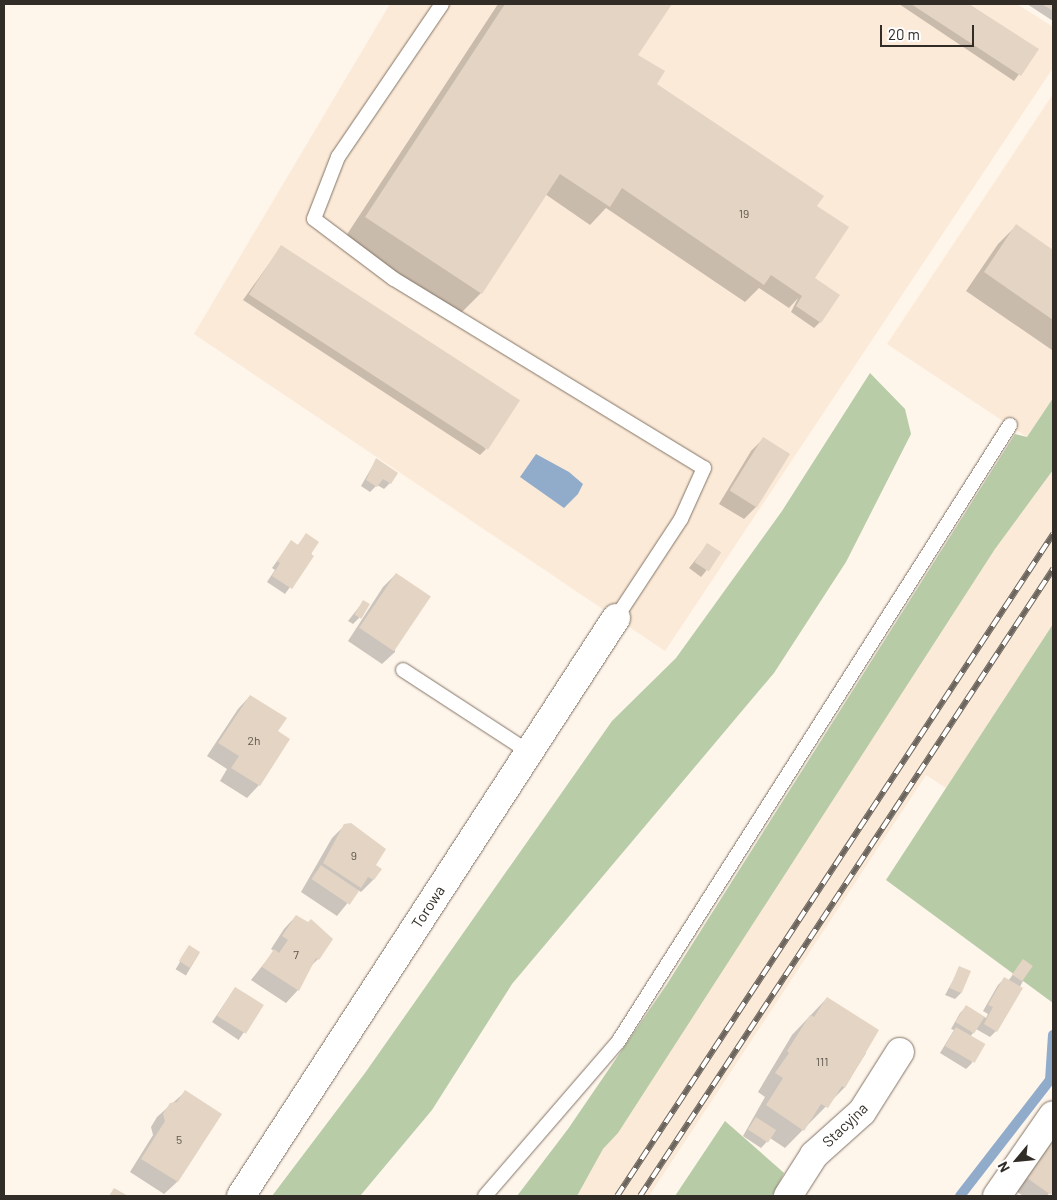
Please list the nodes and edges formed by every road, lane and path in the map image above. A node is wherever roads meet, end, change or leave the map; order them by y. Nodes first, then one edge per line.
1 (442, 4) edge
2 (1010, 425) dead end
3 (616, 618) joint
4 (403, 670) dead end
5 (529, 752) junction
6 (900, 1052) dead end
7 (1053, 1115) edge
8 (241, 1196) edge
9 (485, 1196) edge
10 (788, 1196) edge
11 (998, 1196) edge

1 - 3 lane
2 - 9 lane
3 - 5 street, Torowa
4 - 5 lane
5 - 8 street, Torowa
6 - 10 street, Stacyjna
7 - 11 street

